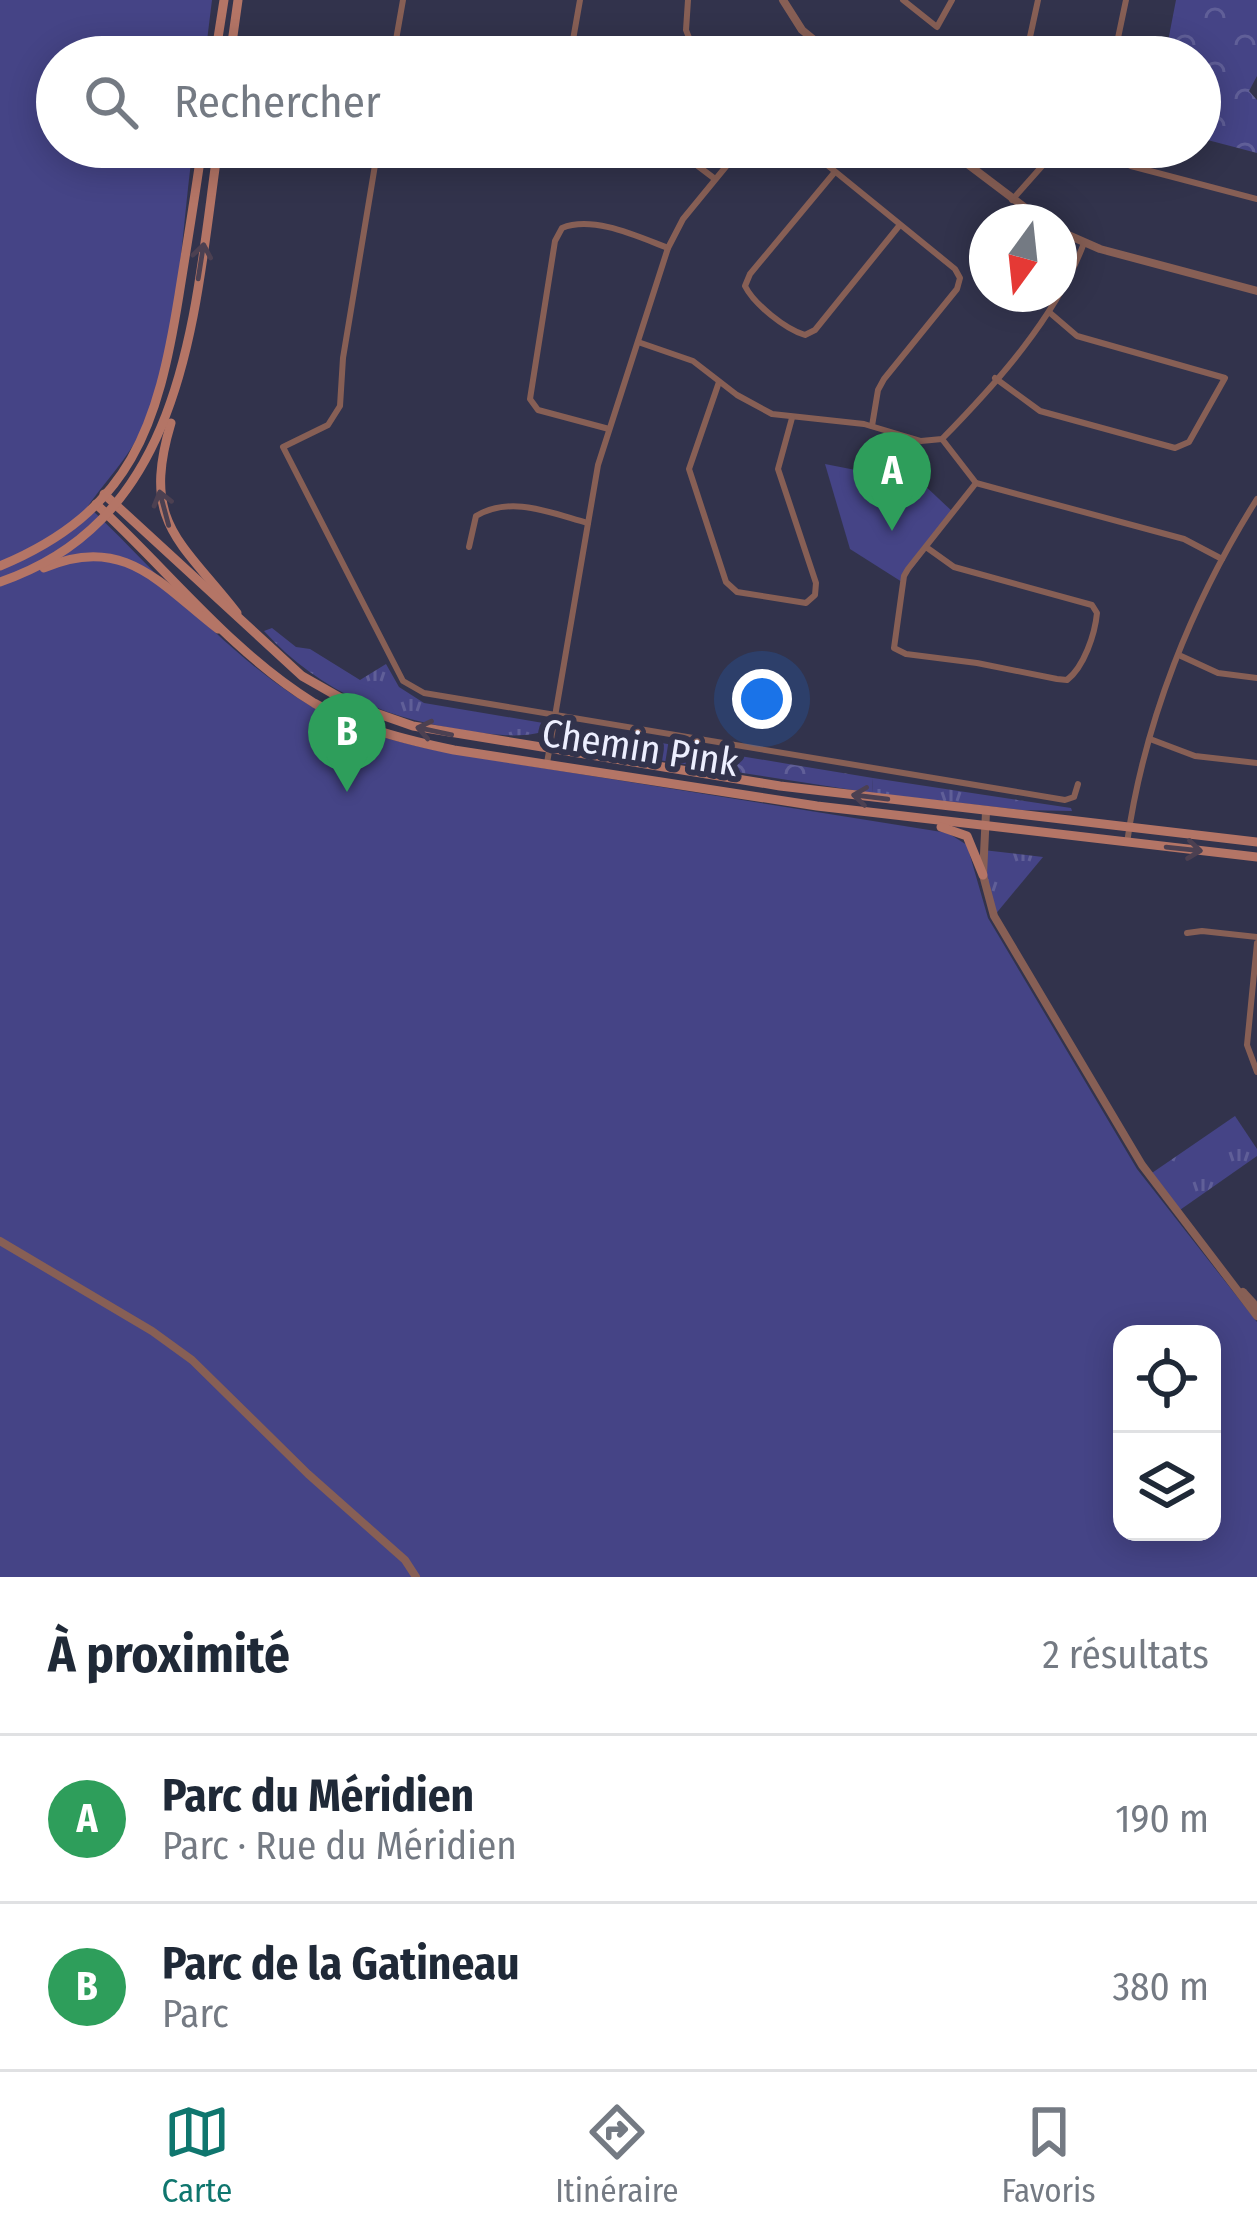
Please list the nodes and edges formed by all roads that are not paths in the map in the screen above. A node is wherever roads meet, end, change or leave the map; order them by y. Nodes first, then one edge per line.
1 (224, 0) edge
2 (238, 0) edge
3 (403, 0) edge
4 (580, 0) edge
5 (688, 0) edge
6 (783, 0) edge
7 (903, 0) edge
8 (952, 0) edge
9 (1039, 0) edge
10 (1126, 0) edge
11 (218, 36) edge
12 (233, 36) edge
13 (397, 36) edge
14 (574, 36) edge
15 (688, 36) edge
16 (807, 36) edge
17 (1030, 36) edge
18 (1118, 36) edge
19 (198, 168) edge
20 (215, 168) edge
21 (375, 168) edge
22 (701, 168) edge
23 (724, 168) edge
24 (830, 168) edge
25 (972, 168) edge
26 (1040, 168) edge
27 (1139, 168) edge
28 (835, 172) junction
29 (715, 179) junction
30 (1257, 199) edge
31 (1012, 200) junction
32 (1018, 204) edge
33 (899, 226) junction
34 (1077, 240) edge
35 (1084, 243) junction
36 (668, 248) junction
37 (1257, 291) edge
38 (1049, 313) junction
39 (638, 342) junction
40 (182, 376) junction
41 (995, 378) junction
42 (718, 382) junction
43 (792, 418) junction
44 (872, 425) junction
45 (609, 429) junction
46 (942, 439) junction
47 (976, 483) junction
48 (104, 494) junction
49 (1257, 499) edge
50 (115, 503) junction
51 (95, 504) junction
52 (106, 513) junction
53 (588, 523) junction
54 (469, 547) dead end
55 (926, 547) junction
56 (1222, 559) junction
57 (0, 566) edge
58 (5, 581) edge
59 (255, 636) junction
60 (248, 652) junction
61 (1179, 655) junction
62 (1257, 678) edge
63 (554, 715) junction
64 (1149, 739) junction
65 (549, 749) junction
66 (1257, 763) edge
67 (547, 764) junction
68 (1078, 784) dead end
69 (817, 806) junction
70 (986, 812) junction
71 (984, 827) junction
72 (1129, 829) junction
73 (1257, 842) edge
74 (1127, 843) junction
75 (1257, 856) edge
76 (983, 875) junction
77 (1187, 933) dead end
78 (1257, 940) edge
79 (1257, 1072) edge
80 (0, 1240) edge
81 (1257, 1311) edge
82 (416, 1577) edge

1 - 11 main road
2 - 12 main road
3 - 13 street
4 - 14 street
5 - 15 street
6 - 16 street
7 - 8 street
9 - 17 street
10 - 18 street
19 - 48 main road
40 -> 20 main road
21 - 63 street
22 - 29 street
23 - 29 street
24 - 28 street
25 - 31 street
26 - 31 street
27 - 30 street
28 - 33 street
28 - 33 street
29 - 36 street
31 - 32 street
33 - 44 street
34 - 35 street
35 - 37 street
35 - 38 street
36 - 39 street
36 - 45 street
38 - 41 street
38 - 41 street
39 - 42 street
39 - 45 street
40 - 50 main road
59 -> 40 main road
41 - 46 street
42 - 43 street
42 - 43 street
43 - 44 street
44 - 46 street
45 - 53 street
46 - 47 street
47 - 55 street
47 - 56 street
48 - 50 main road, Chemin Pink
48 - 51 main road
49 - 56 street
50 - 52 main road
50 - 59 main road, Chemin Pink
51 - 52 main road, Chemin Pink
51 - 57 main road
52 - 58 main road
52 - 60 main road, Chemin Pink
53 - 54 street
53 - 63 street
55 - 55 street
56 - 61 street
58 - 60 main road
65 -> 59 main road, Chemin Pink
60 - 67 main road, Chemin Pink
61 - 62 street
61 - 64 street
63 - 65 street
63 - 68 street
64 - 66 street
64 - 72 street
65 - 67 street
70 -> 65 main road, Chemin Pink
67 - 69 main road, Chemin Pink
69 - 71 main road, Chemin Pink
69 - 76 main road
70 - 71 street
70 - 72 main road, Chemin Pink
71 - 74 main road, Chemin Pink
71 - 76 street
72 - 73 main road, Chemin Pink
72 - 74 street
74 -> 75 main road, Chemin Pink
76 - 81 street
77 - 78 street
78 - 79 street
80 - 82 street

